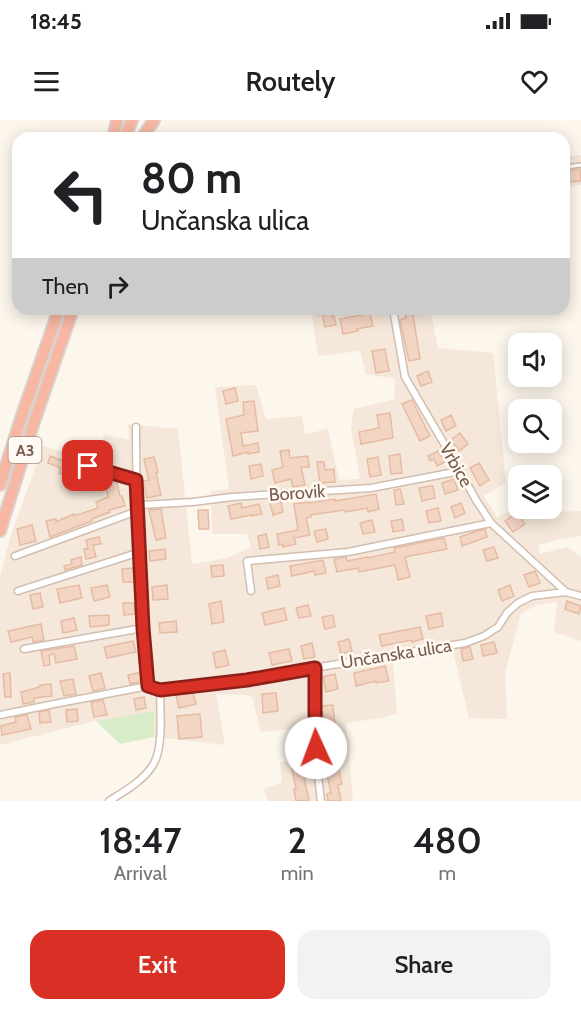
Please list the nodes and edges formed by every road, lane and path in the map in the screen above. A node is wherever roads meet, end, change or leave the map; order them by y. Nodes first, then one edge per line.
1 (154, 120) edge
2 (145, 132) edge
3 (57, 315) edge
4 (71, 315) edge
5 (394, 315) edge
6 (136, 428) dead end
7 (88, 466) dead end
8 (460, 471) junction
9 (136, 480) junction
10 (0, 485) edge
11 (137, 511) junction
12 (492, 523) junction
13 (0, 531) edge
14 (140, 552) junction
15 (15, 556) dead end
16 (18, 591) dead end
17 (251, 591) dead end
18 (566, 592) junction
19 (581, 596) edge
20 (143, 628) junction
21 (24, 649) dead end
22 (315, 668) junction
23 (148, 686) junction
24 (160, 690) junction
25 (0, 716) edge
26 (110, 801) edge
27 (321, 801) edge

1 - 2 highway
3 - 10 highway, A3
4 - 13 highway, A3
5 - 8 street, Vrbice
6 - 9 street
7 - 9 street
8 - 11 street, Borovik
8 - 12 street, Vrbice
9 - 11 street
11 - 14 street
11 - 15 street
12 - 17 street
12 - 18 street, Vrbice
14 - 16 street
14 - 20 street
18 - 19 street, Unčanska ulica
18 - 22 street, Unčanska ulica
20 - 21 street
20 - 23 street
22 - 24 street, Unčanska ulica
22 - 27 street
23 - 24 street
23 - 25 street
24 - 26 street

